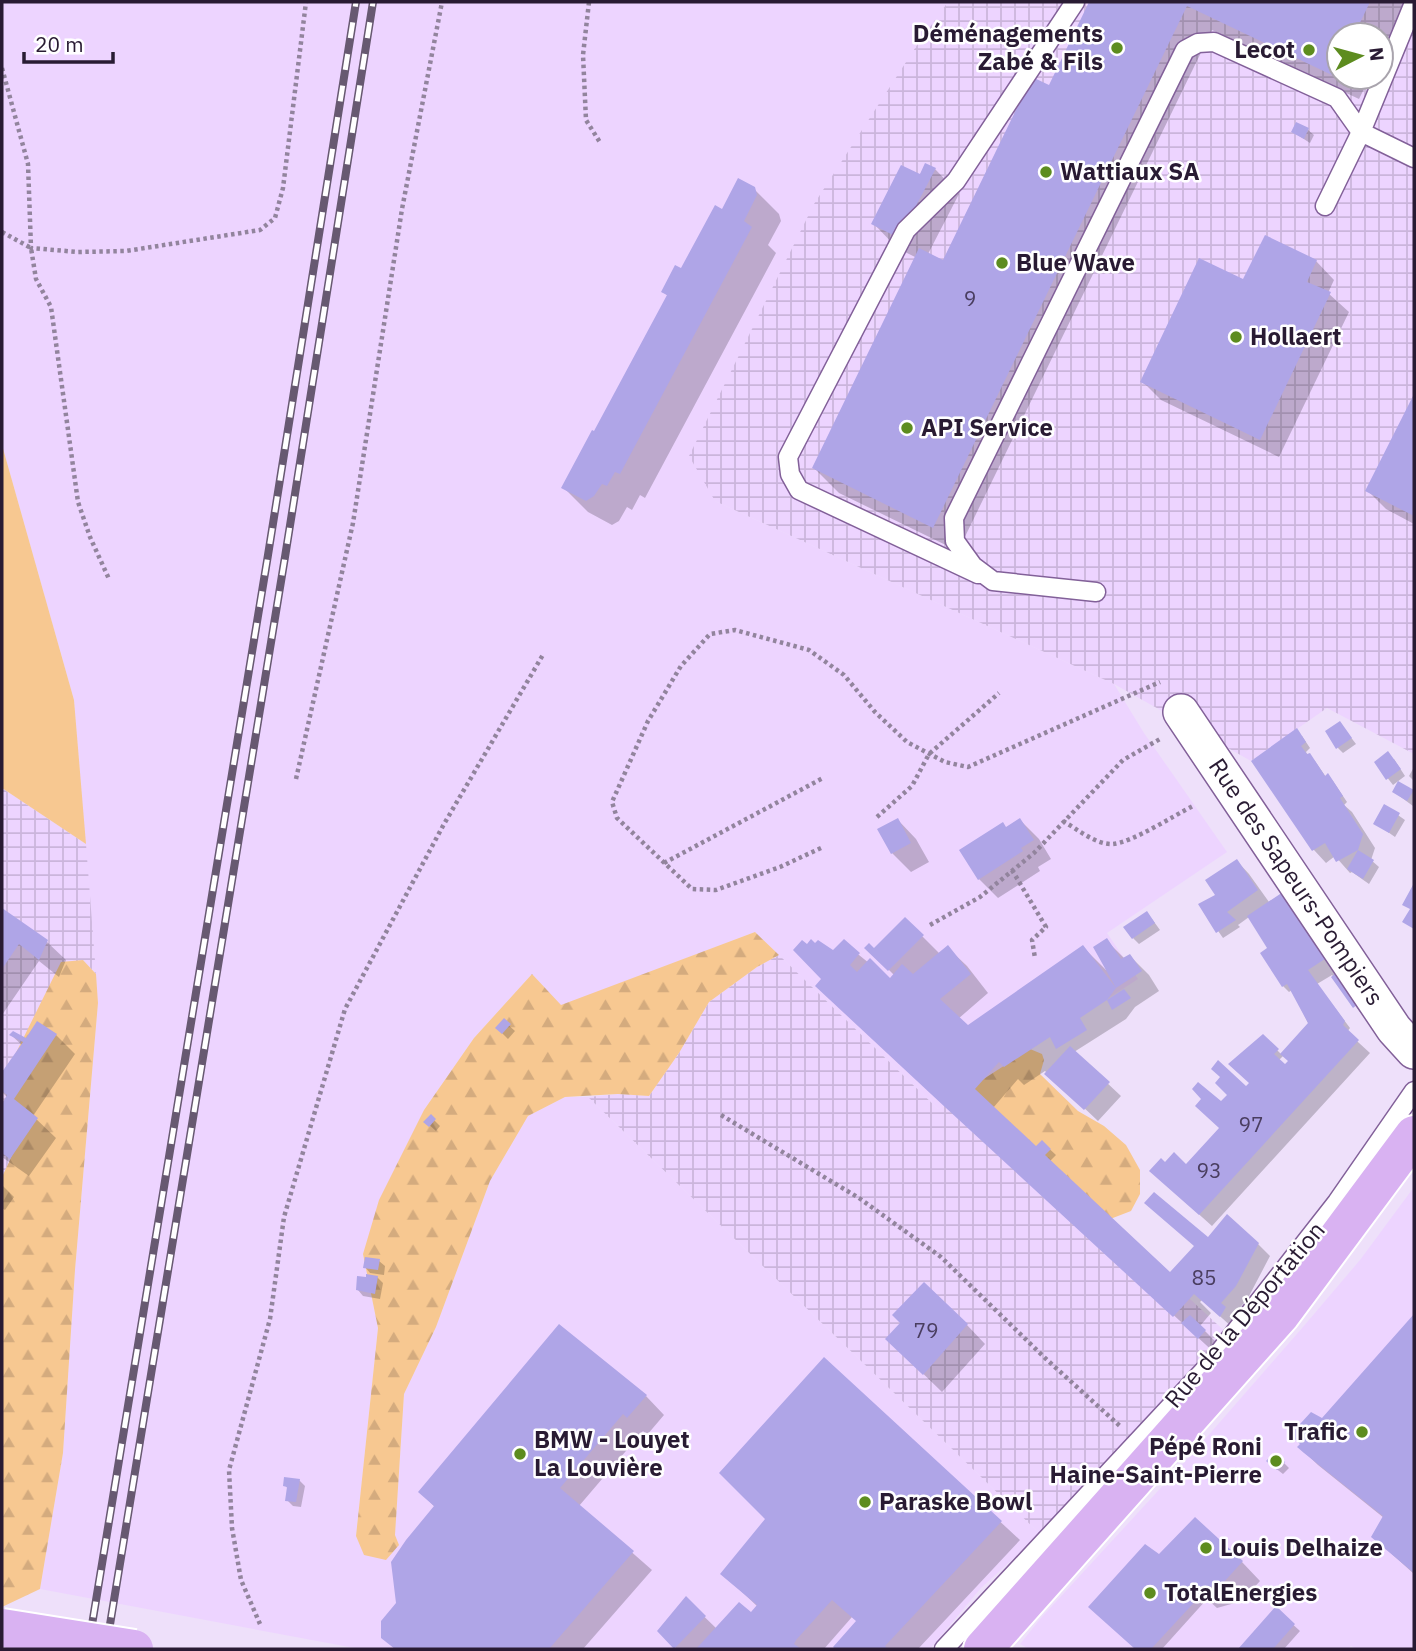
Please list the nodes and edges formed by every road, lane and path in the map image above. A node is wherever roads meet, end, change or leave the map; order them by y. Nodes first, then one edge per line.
1 (306, 2) edge
2 (442, 2) edge
3 (589, 2) edge
4 (1074, 2) edge
5 (1414, 3) edge
6 (2, 68) edge
7 (1362, 132) junction
8 (601, 144) dead end
9 (1414, 158) edge
10 (1325, 206) dead end
11 (2, 232) edge
12 (31, 248) junction
13 (109, 579) dead end
14 (993, 581) junction
15 (1096, 592) dead end
16 (544, 653) dead end
17 (1160, 682) dead end
18 (999, 693) dead end
19 (1184, 718) joint
20 (929, 754) junction
21 (823, 778) dead end
22 (296, 779) dead end
23 (1192, 806) dead end
24 (877, 817) dead end
25 (1063, 821) junction
26 (821, 848) dead end
27 (664, 863) junction
28 (1012, 870) junction
29 (930, 925) dead end
30 (1035, 958) dead end
31 (1414, 1051) edge
32 (1414, 1091) edge
33 (721, 1115) dead end
34 (1414, 1135) edge
35 (1136, 1443) junction
36 (260, 1624) dead end
37 (2, 1628) edge
38 (134, 1649) edge
39 (945, 1649) edge
40 (983, 1649) edge

1 - 12 path
2 - 22 path
3 - 8 path
4 - 14 lane
5 - 7 lane
6 - 12 path
7 - 9 lane
7 - 10 lane
7 - 14 lane
11 - 12 path
12 - 13 path
14 - 15 lane
16 - 36 path
17 - 20 path
18 - 20 path
19 - 25 path
19 - 31 street, Rue des Sapeurs-Pompiers
20 - 24 path
20 - 27 path
21 - 27 path
23 - 25 path
25 - 28 path
26 - 27 path
28 - 29 path
28 - 30 path
32 - 35 lane, Rue de la Déportation
33 - 35 path
34 - 40 main road, Rue de la Déportation
35 - 39 lane, Rue de la Déportation
37 - 38 main road, bridge

